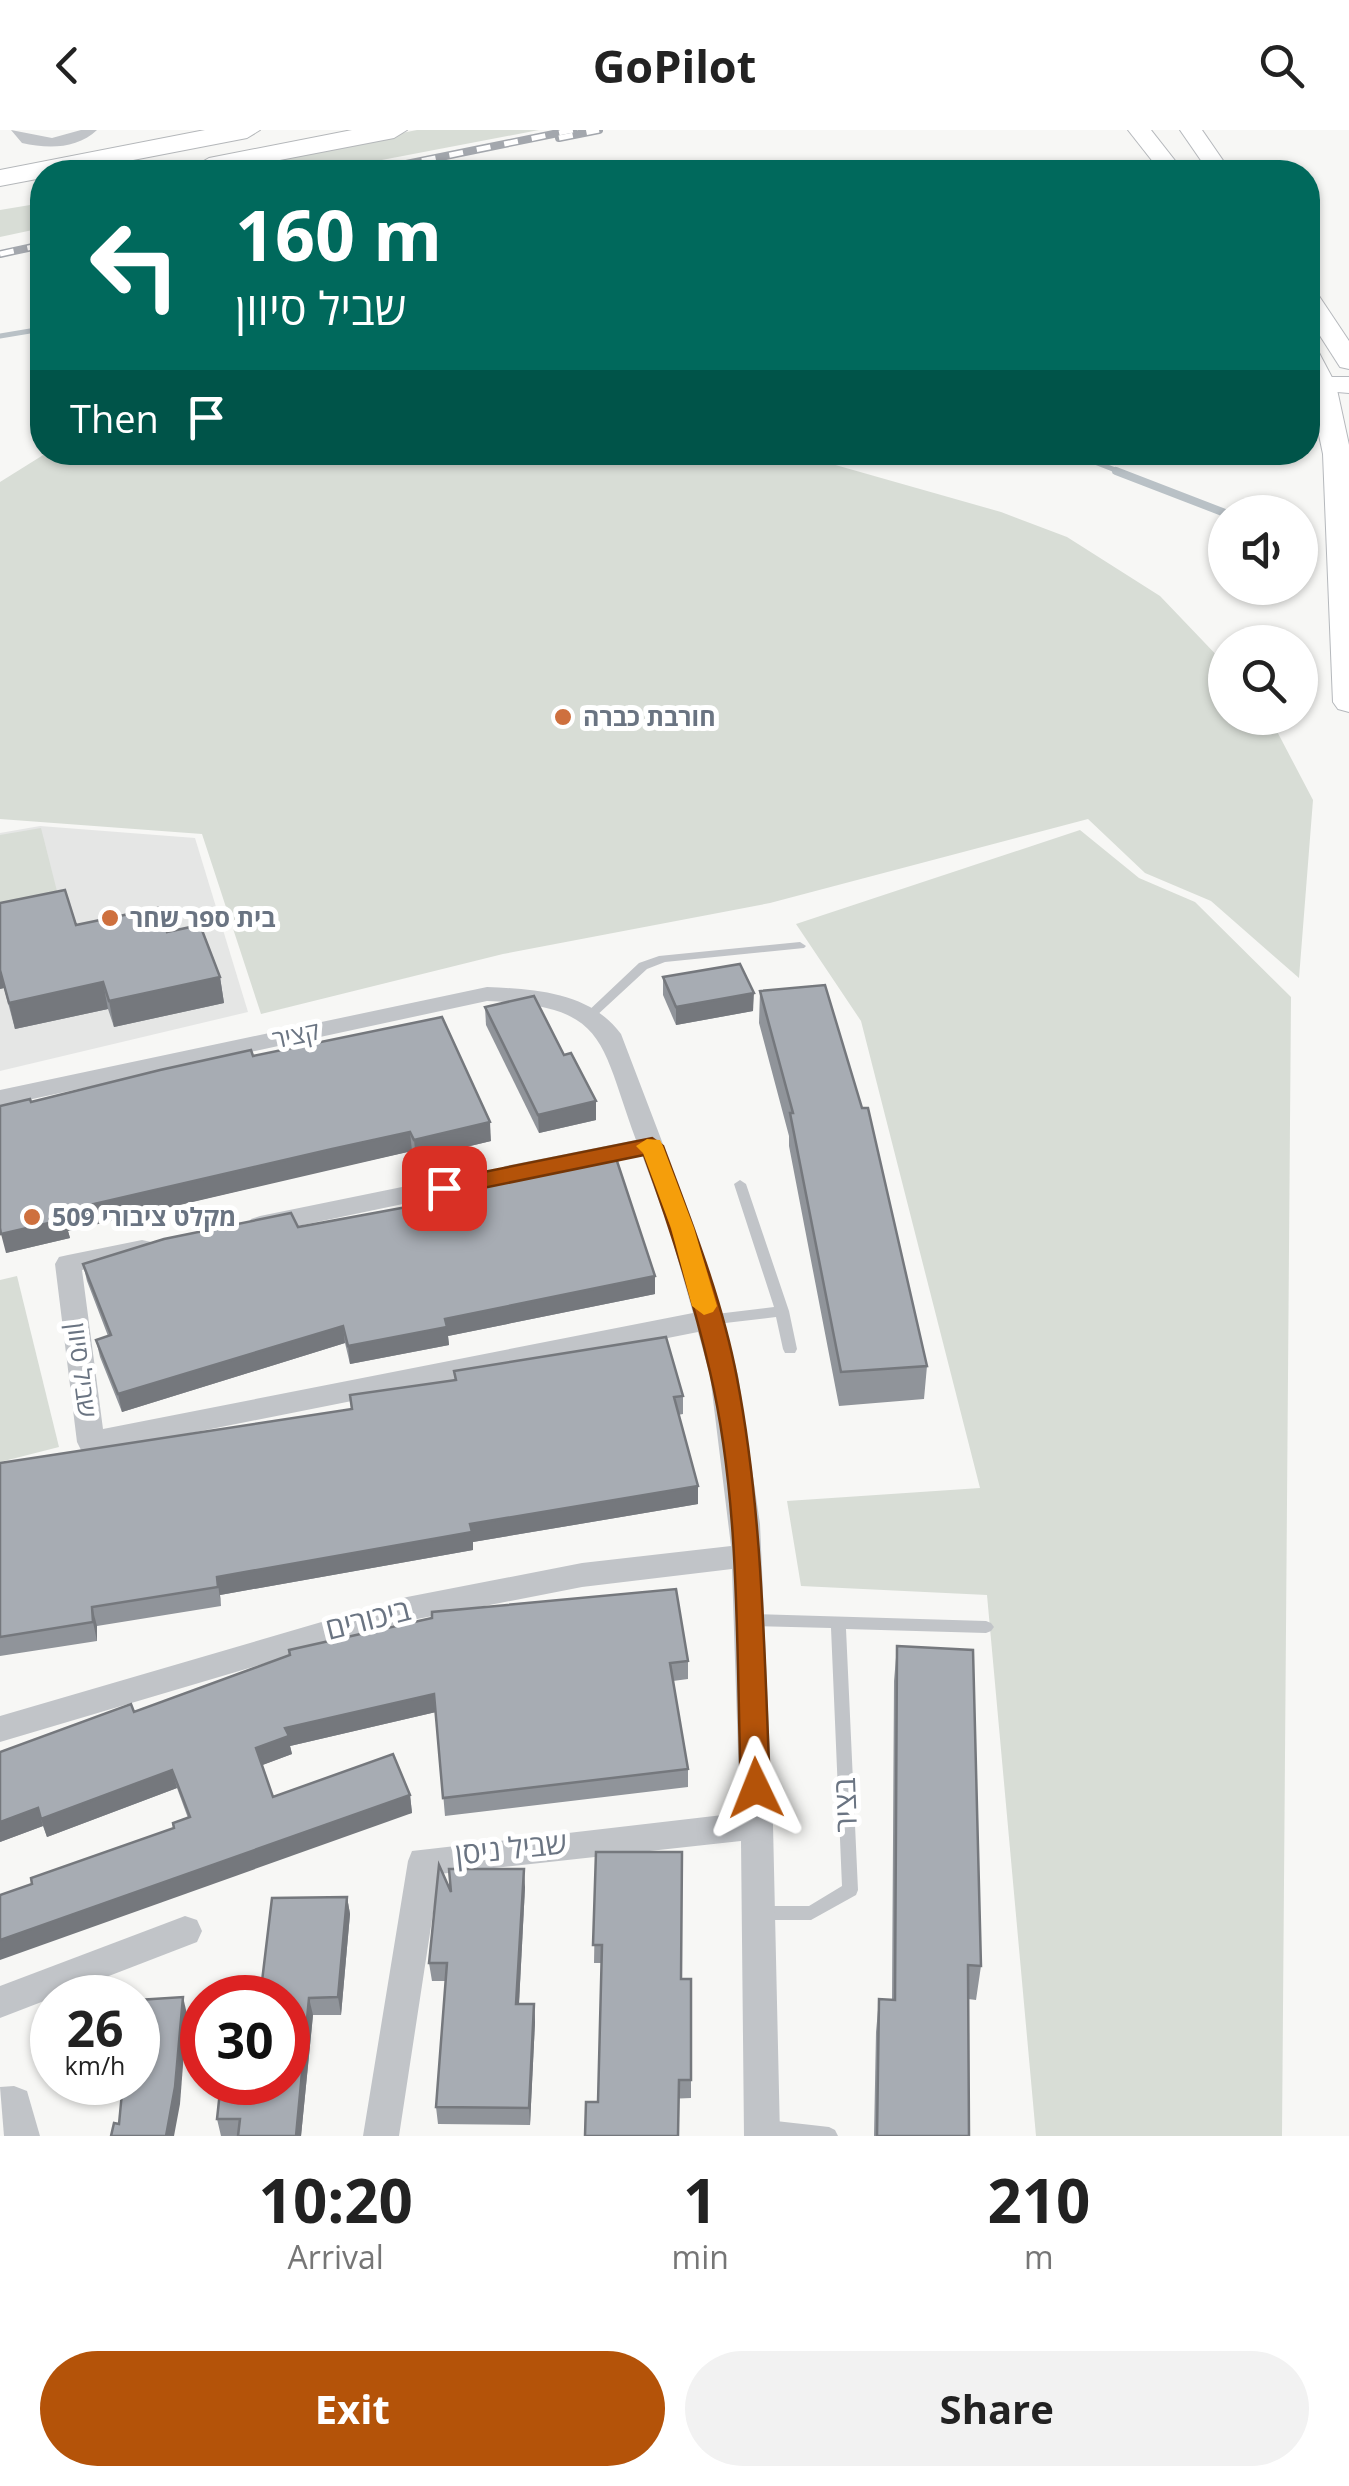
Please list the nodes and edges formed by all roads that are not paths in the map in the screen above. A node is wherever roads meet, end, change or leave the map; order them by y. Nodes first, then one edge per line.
1 (18, 130) edge
2 (90, 130) edge
3 (183, 130) edge
4 (247, 130) edge
5 (297, 130) edge
6 (394, 130) edge
7 (1140, 130) edge
8 (1190, 130) edge
9 (58, 160) edge
10 (79, 160) edge
11 (151, 160) edge
12 (235, 160) edge
13 (1164, 160) edge
14 (1211, 160) edge
15 (30, 167) edge
16 (30, 169) edge
17 (0, 174) edge
18 (30, 185) edge
19 (30, 191) edge
20 (0, 192) edge
21 (1320, 315) edge
22 (1326, 324) junction
23 (1349, 340) edge
24 (1349, 361) edge
25 (1320, 371) edge
26 (1336, 392) edge
27 (1349, 702) edge
28 (800, 946) dead end
29 (591, 1014) junction
30 (0, 1098) edge
31 (652, 1146) junction
32 (740, 1184) dead end
33 (243, 1228) edge
34 (165, 1244) edge
35 (782, 1312) junction
36 (708, 1320) junction
37 (790, 1349) dead end
38 (746, 1556) junction
39 (749, 1620) junction
40 (838, 1623) junction
41 (986, 1627) dead end
42 (0, 1729) edge
43 (756, 1825) junction
44 (758, 1913) junction
45 (185, 1931) dead end
46 (0, 2002) edge
47 (0, 2104) edge
48 (762, 2132) edge
49 (22, 2136) edge
50 (381, 2136) edge
51 (829, 2136) edge

1 - 2 street
3 - 9 highway
4 - 10 highway
5 - 11 highway
6 - 12 highway
7 - 13 main road
8 - 14 main road
15 - 17 highway
16 - 17 highway
18 - 20 highway
19 - 20 highway
21 - 22 main road
22 - 23 main road
22 - 24 main road
25 - 26 main road
26 - 27 main road
28 - 29 lane
29 - 30 street, קציר
29 - 31 street
31 - 33 street
31 - 36 street
32 - 35 lane
34 - 36 street, שביל סיוון
35 - 36 lane
35 - 37 lane
36 - 38 street
38 - 39 street
38 - 42 street, ביכורים
39 - 40 lane
39 - 43 street
40 - 41 lane
40 - 44 lane, בציר
43 - 44 street
43 - 50 street, שביל ניסן
44 - 48 street
45 - 46 street
47 - 49 street
48 - 51 lane

